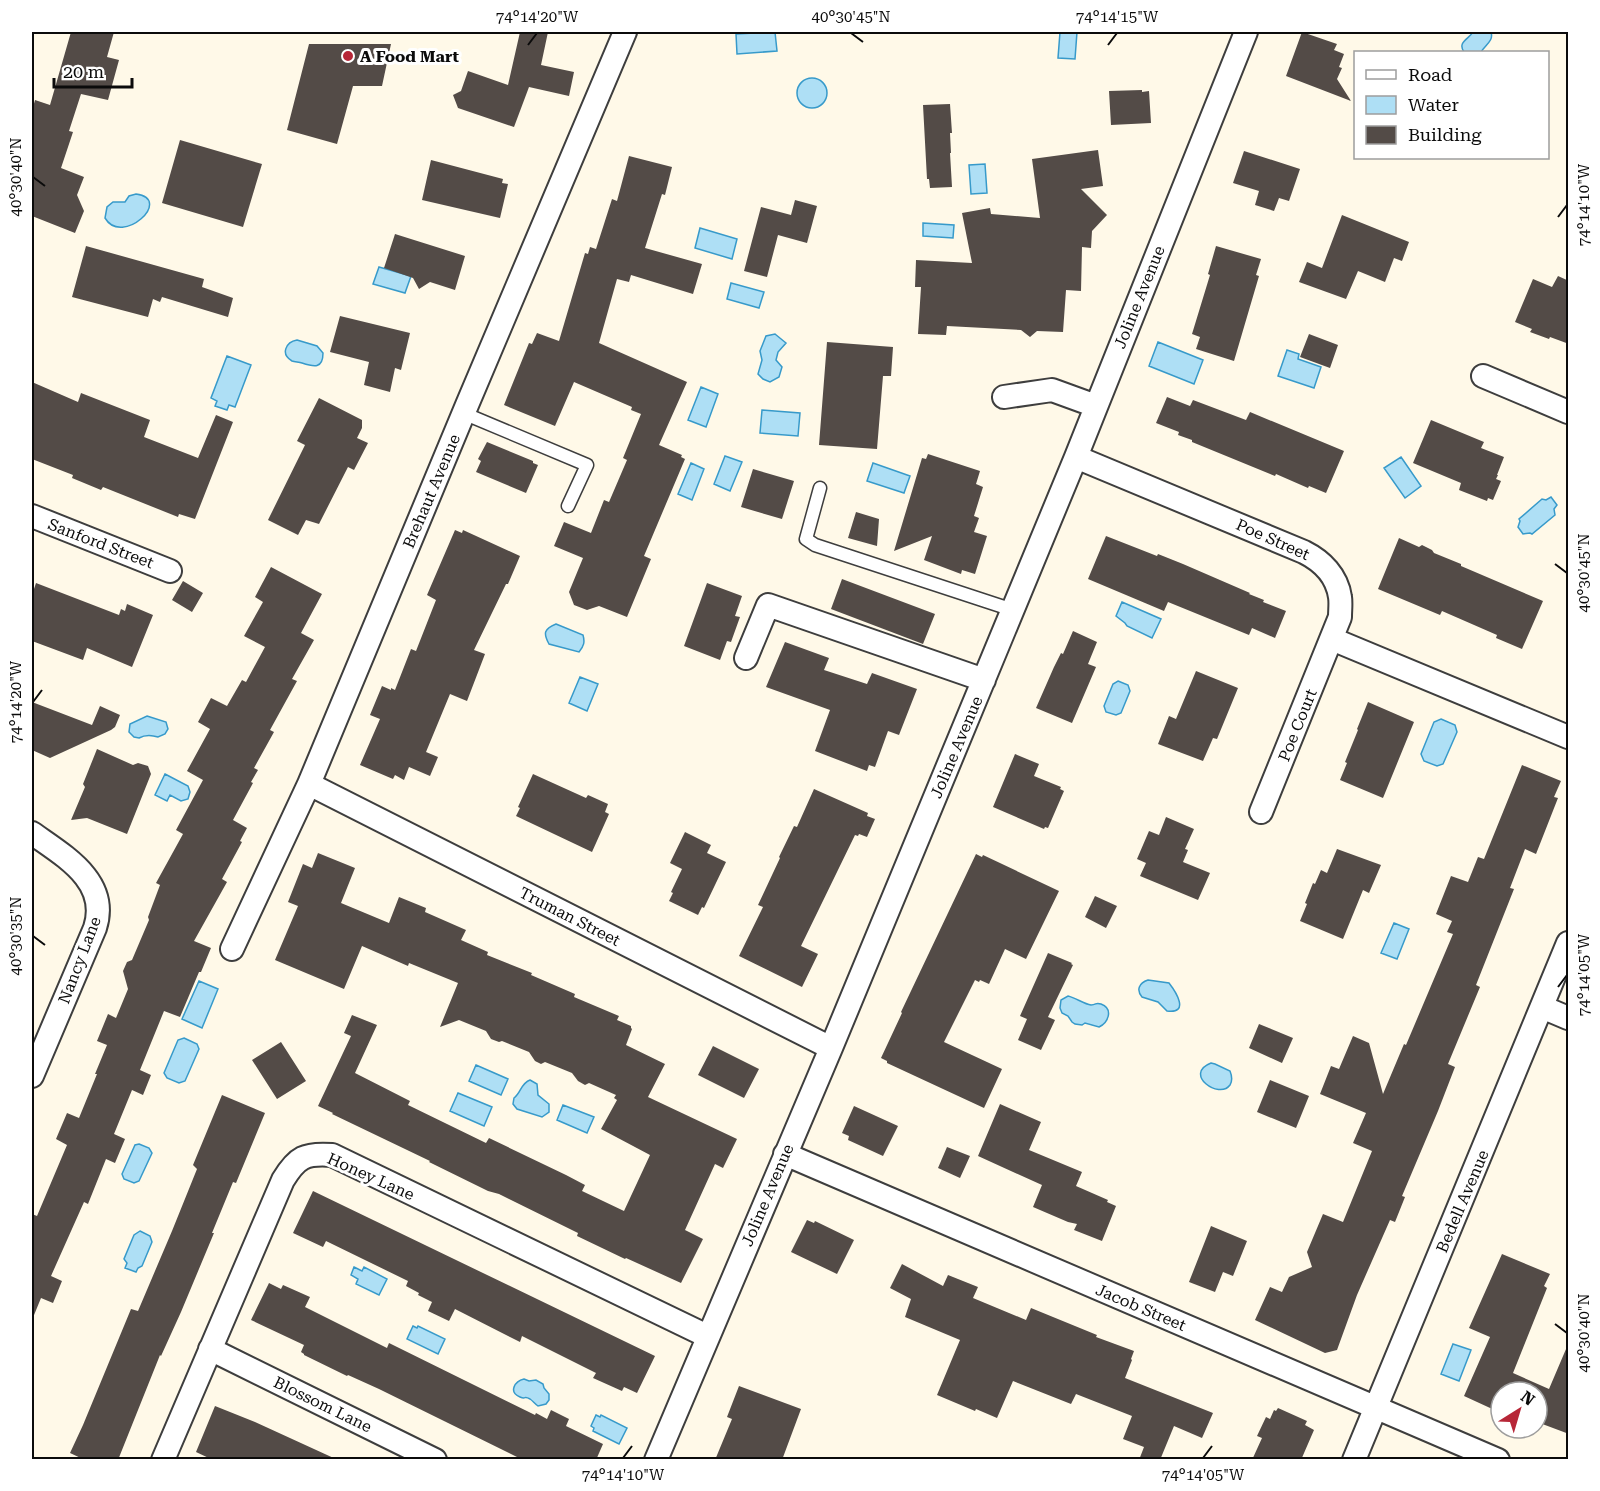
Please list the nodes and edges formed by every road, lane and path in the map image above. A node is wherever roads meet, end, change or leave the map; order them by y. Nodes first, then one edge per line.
1 (625, 32) edge
2 (1246, 32) edge
3 (1483, 376) dead end
4 (1004, 397) dead end
5 (1096, 406) junction
6 (1569, 411) edge
7 (464, 413) junction
8 (1076, 457) junction
9 (820, 488) dead end
10 (568, 506) dead end
11 (32, 516) edge
12 (170, 571) dead end
13 (1012, 610) junction
14 (1332, 639) junction
15 (746, 658) dead end
16 (984, 680) junction
17 (1569, 737) edge
18 (309, 784) junction
19 (1261, 812) dead end
20 (32, 833) edge
21 (1569, 943) edge
22 (232, 949) dead end
23 (1542, 1006) junction
24 (1569, 1018) edge
25 (831, 1048) junction
26 (32, 1076) edge
27 (785, 1154) junction
28 (707, 1336) junction
29 (210, 1349) junction
30 (1376, 1407) junction
31 (163, 1460) edge
32 (435, 1460) edge
33 (656, 1460) edge
34 (1354, 1460) edge
35 (1498, 1460) edge

1 - 7 street, Brehaut Avenue
2 - 5 street, Joline Avenue
3 - 6 street
4 - 5 street
5 - 8 street, Joline Avenue
7 - 10 lane
7 - 18 street, Brehaut Avenue
8 - 13 street, Joline Avenue
8 - 14 street, Poe Street
9 - 13 lane
11 - 12 street, Sanford Street
13 - 16 street, Joline Avenue
14 - 17 street
14 - 19 street, Poe Court
15 - 16 street
16 - 25 street, Joline Avenue
18 - 22 street, Brehaut Avenue
18 - 25 street, Truman Street
20 - 26 street, Nancy Lane
21 - 23 street, Bedell Avenue
23 - 24 street
23 - 30 street, Bedell Avenue
25 - 27 street, Joline Avenue
27 - 28 street, Joline Avenue
27 - 30 street, Jacob Street
28 - 29 street, Honey Lane
28 - 33 street, Joline Avenue
29 - 31 street, Honey Lane
29 - 32 street, Blossom Lane
30 - 34 street, Bedell Avenue
30 - 35 street, Jacob Street

